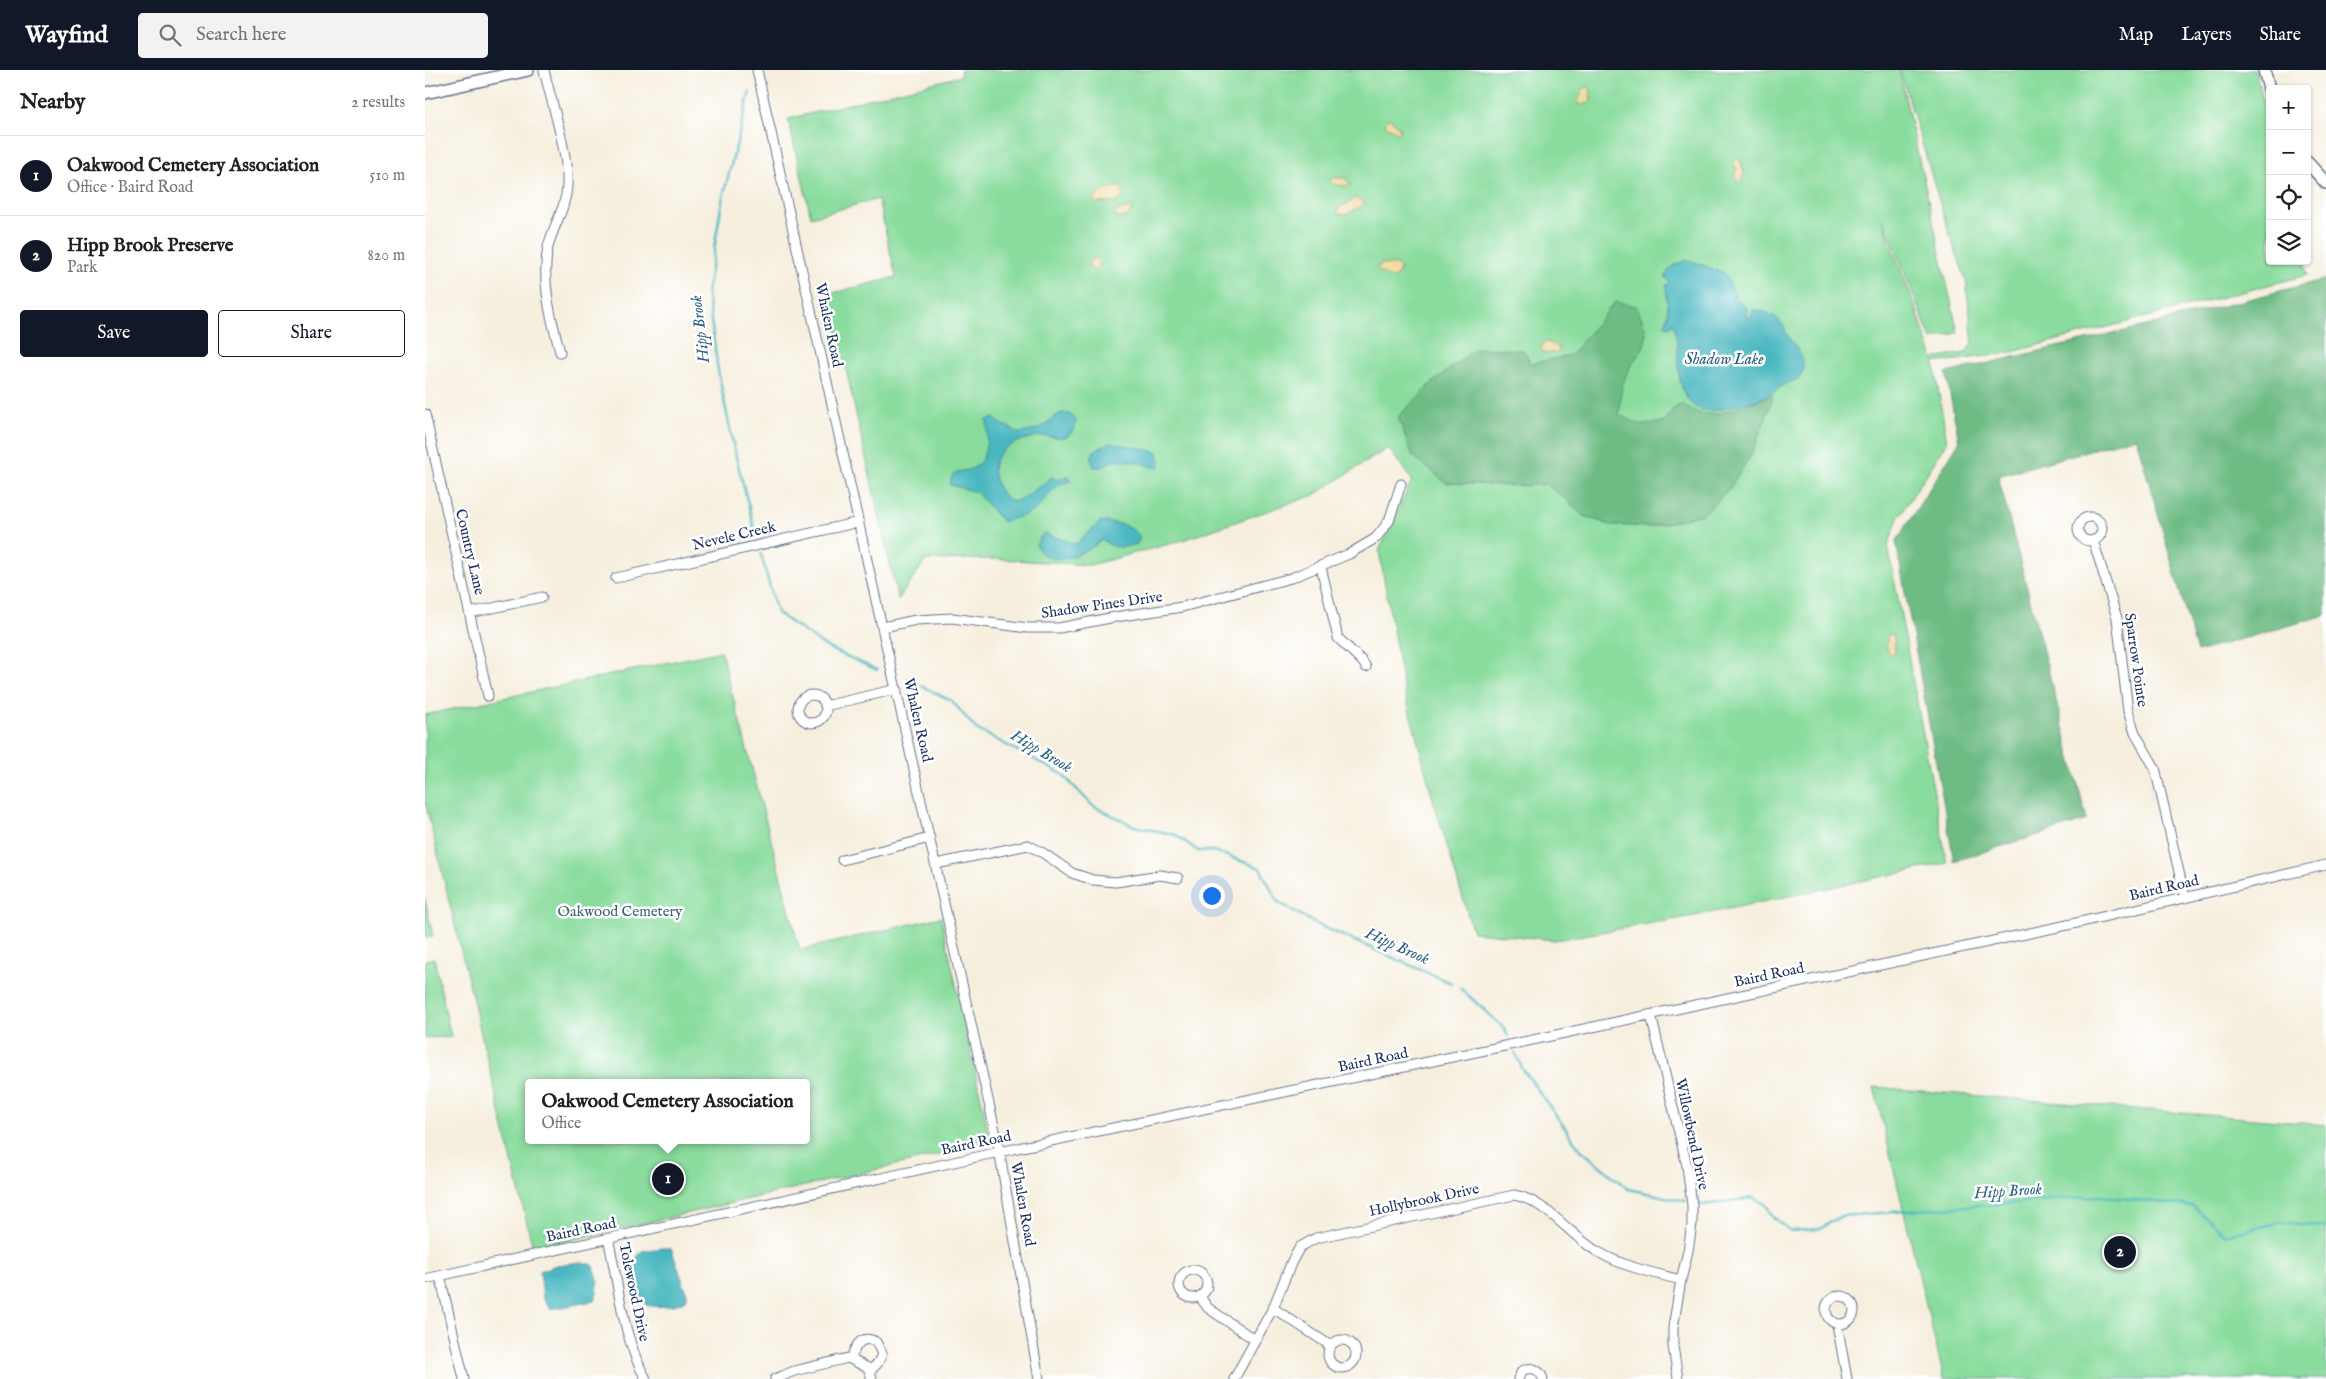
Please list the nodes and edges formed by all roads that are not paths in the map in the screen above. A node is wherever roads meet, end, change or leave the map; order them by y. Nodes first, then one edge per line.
1 (528, 70) edge
2 (544, 70) edge
3 (757, 70) edge
4 (2263, 70) edge
5 (485, 75) edge
6 (2268, 85) edge
7 (425, 94) edge
8 (2311, 166) edge
9 (2326, 183) edge
10 (560, 352) dead end
11 (425, 414) edge
12 (1401, 484) dead end
13 (859, 522) junction
14 (2093, 540) dead end
15 (1321, 567) junction
16 (616, 578) dead end
17 (542, 597) dead end
18 (469, 613) junction
19 (883, 627) junction
20 (1365, 667) dead end
21 (897, 689) junction
22 (488, 696) dead end
23 (825, 706) dead end
24 (930, 838) junction
25 (842, 860) dead end
26 (936, 864) junction
27 (2326, 865) edge
28 (1178, 878) dead end
29 (2185, 898) junction
30 (1651, 1015) junction
31 (999, 1152) junction
32 (608, 1238) junction
33 (440, 1276) junction
34 (425, 1279) edge
35 (1681, 1280) junction
36 (1200, 1297) dead end
37 (1273, 1308) junction
38 (1837, 1324) dead end
39 (1255, 1340) junction
40 (1331, 1346) dead end
41 (851, 1359) junction
42 (871, 1375) edge
43 (464, 1379) edge
44 (646, 1379) edge
45 (775, 1379) edge
46 (1039, 1379) edge
47 (1234, 1379) edge
48 (1518, 1379) edge
49 (1543, 1379) edge
50 (1678, 1379) edge
51 (1847, 1379) edge

1 - 5 main road
2 - 10 street
3 - 13 street, Whalen Road
4 - 6 main road
5 - 7 main road
8 - 9 main road
11 - 18 street, Country Lane
12 - 15 street, Shadow Pines Drive
13 - 16 street, Nevele Creek
13 - 19 street, Whalen Road
14 - 29 street, Sparrow Pointe
15 - 19 street, Shadow Pines Drive
15 - 20 street
17 - 18 street
18 - 22 street, Country Lane
19 - 21 street, Whalen Road
21 - 23 street
21 - 24 street, Whalen Road
24 - 25 street
24 - 26 street, Whalen Road
26 - 28 street
26 - 31 street, Whalen Road
27 - 29 street, Baird Road
29 - 30 street, Baird Road
30 - 31 street, Baird Road
30 - 35 street, Willowbend Drive
31 - 32 street, Baird Road
31 - 46 street, Whalen Road
32 - 33 street, Baird Road
32 - 44 street, Tolewood Drive
33 - 34 street, Baird Road
33 - 43 street
35 - 37 street, Hollybrook Drive
35 - 50 street, Willowbend Drive
36 - 39 street
37 - 39 street, Hollybrook Drive
37 - 40 street
38 - 51 street
39 - 47 street, Hollybrook Drive
41 - 42 street
41 - 42 street
41 - 45 street
48 - 49 street

